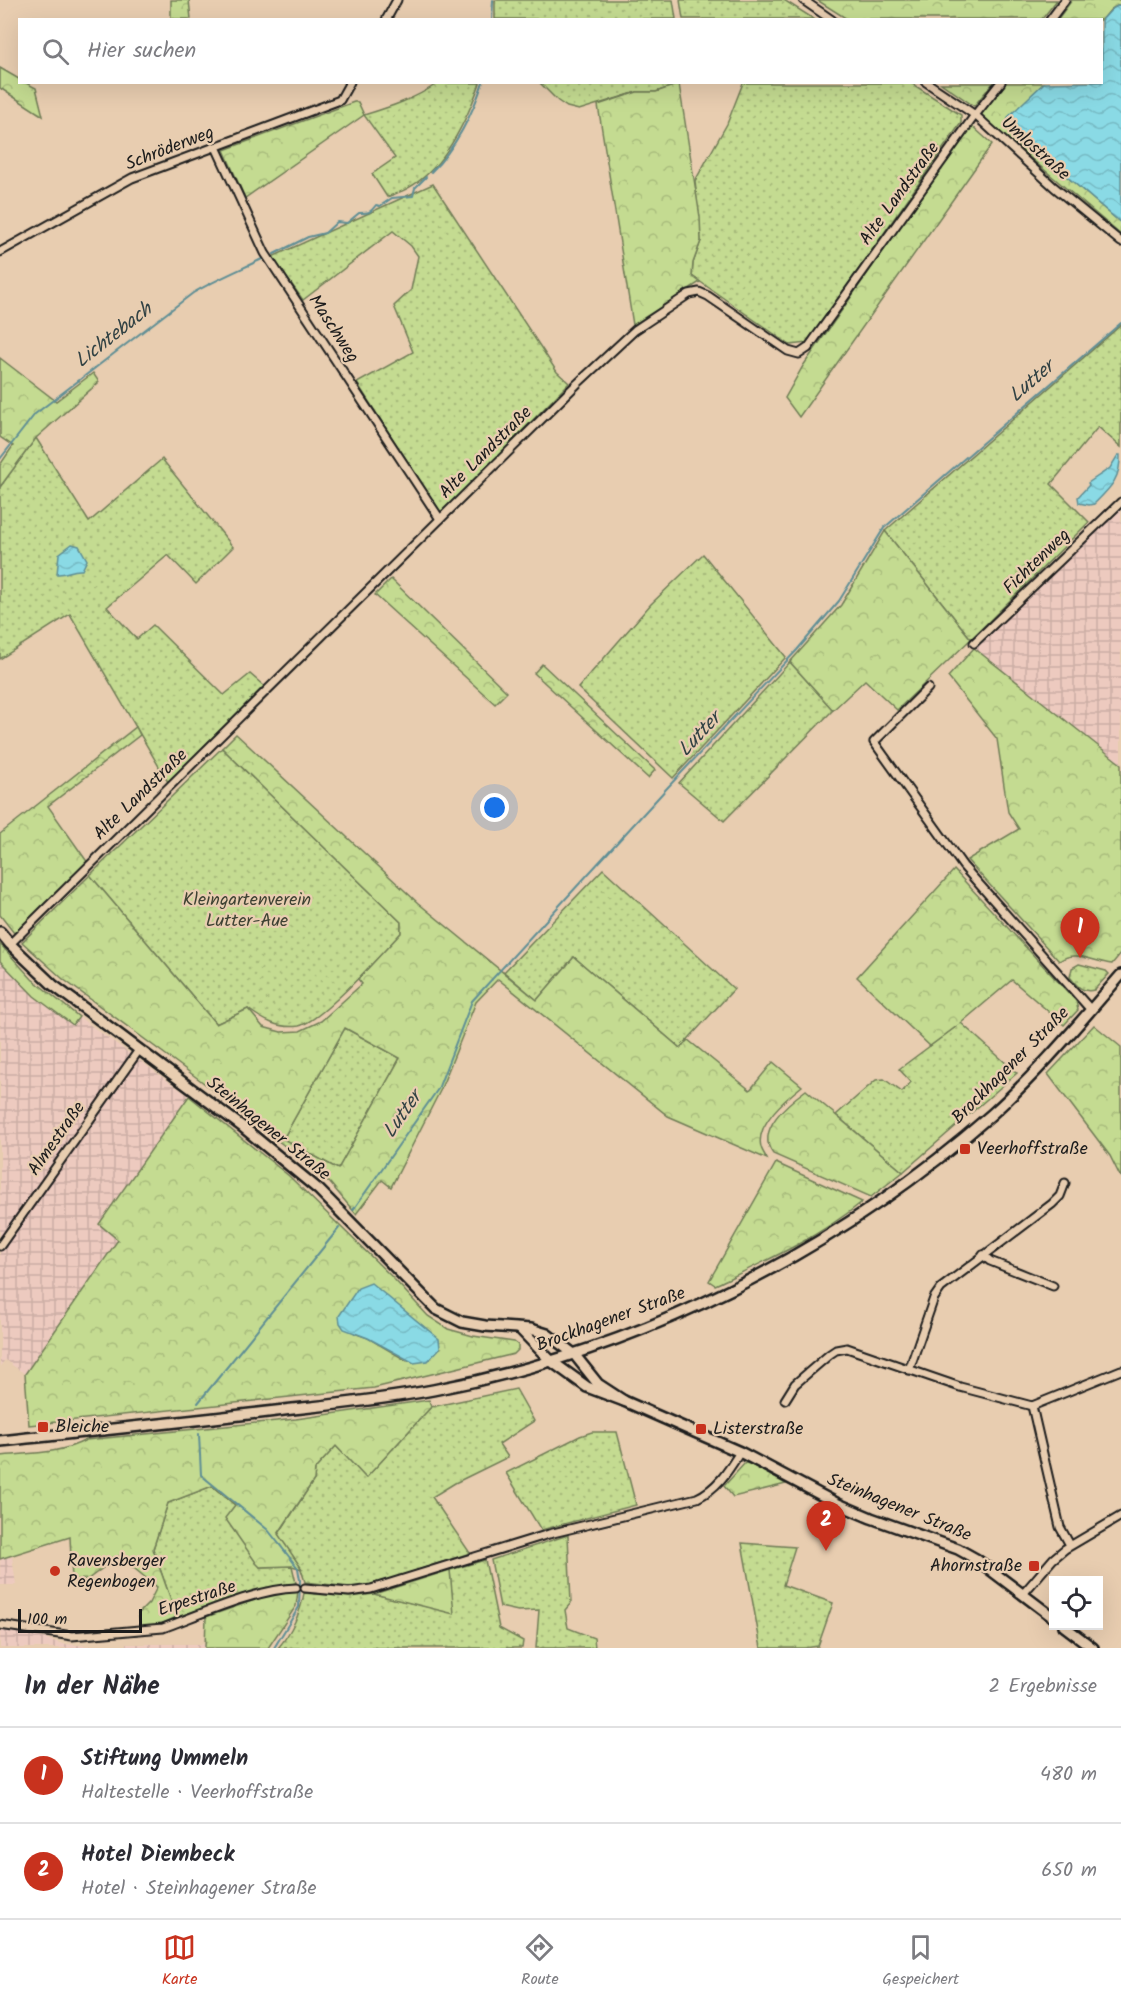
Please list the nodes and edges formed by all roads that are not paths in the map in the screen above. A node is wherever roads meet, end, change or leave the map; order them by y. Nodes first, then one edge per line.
1 (397, 0) edge
2 (803, 0) edge
3 (1065, 0) edge
4 (387, 18) edge
5 (829, 18) edge
6 (1052, 18) edge
7 (349, 84) edge
8 (929, 84) edge
9 (999, 84) edge
10 (975, 116) junction
11 (216, 147) junction
12 (1121, 242) edge
13 (0, 252) edge
14 (1121, 502) edge
15 (440, 519) junction
16 (974, 643) dead end
17 (928, 688) dead end
18 (0, 932) edge
19 (10, 944) junction
20 (1121, 975) edge
21 (1091, 1010) junction
22 (139, 1050) junction
23 (1065, 1182) dead end
24 (0, 1246) edge
25 (983, 1255) junction
26 (1053, 1286) dead end
27 (520, 1329) junction
28 (574, 1354) junction
29 (551, 1361) junction
30 (909, 1370) junction
31 (1121, 1370) edge
32 (785, 1400) dead end
33 (624, 1401) junction
34 (1032, 1406) junction
35 (0, 1441) edge
36 (740, 1452) junction
37 (1121, 1515) edge
38 (1070, 1545) junction
39 (296, 1588) dead end
40 (305, 1588) dead end
41 (1023, 1594) junction
42 (1049, 1615) edge
43 (0, 1625) edge
44 (1069, 1630) edge
45 (1093, 1648) edge

1 - 4 street
2 - 5 street
3 - 6 street
7 - 11 street, Schröderweg
8 - 10 street, Umlostraße
9 - 10 street, Alte Landstraße
10 - 12 street, Umlostraße
10 - 15 street, Alte Landstraße
11 - 13 street, Schröderweg
11 - 15 street, Maschweg
14 - 16 street, Fichtenweg
15 - 19 street, Alte Landstraße
17 - 21 street
18 - 19 main road, Steinhagener Straße
19 - 22 main road, Steinhagener Straße
20 - 21 main road, Brockhagener Straße
21 - 28 main road, Brockhagener Straße
22 - 24 street, Almestraße
22 - 27 main road, Steinhagener Straße
23 - 25 street
25 - 26 street
25 - 30 street
27 - 28 main road, Steinhagener Straße
27 - 29 main road, Steinhagener Straße
28 - 29 main road, Brockhagener Straße
28 - 33 main road, Steinhagener Straße
29 - 33 main road, Steinhagener Straße
29 - 35 main road, Brockhagener Straße
30 - 32 street
30 - 34 street
31 - 34 street
33 - 36 main road, Steinhagener Straße
34 - 38 street
36 - 40 street
36 - 41 main road, Steinhagener Straße
37 - 38 street
38 - 41 street
39 - 43 street, Erpestraße
41 - 42 main road, Steinhagener Straße
44 - 45 main road

